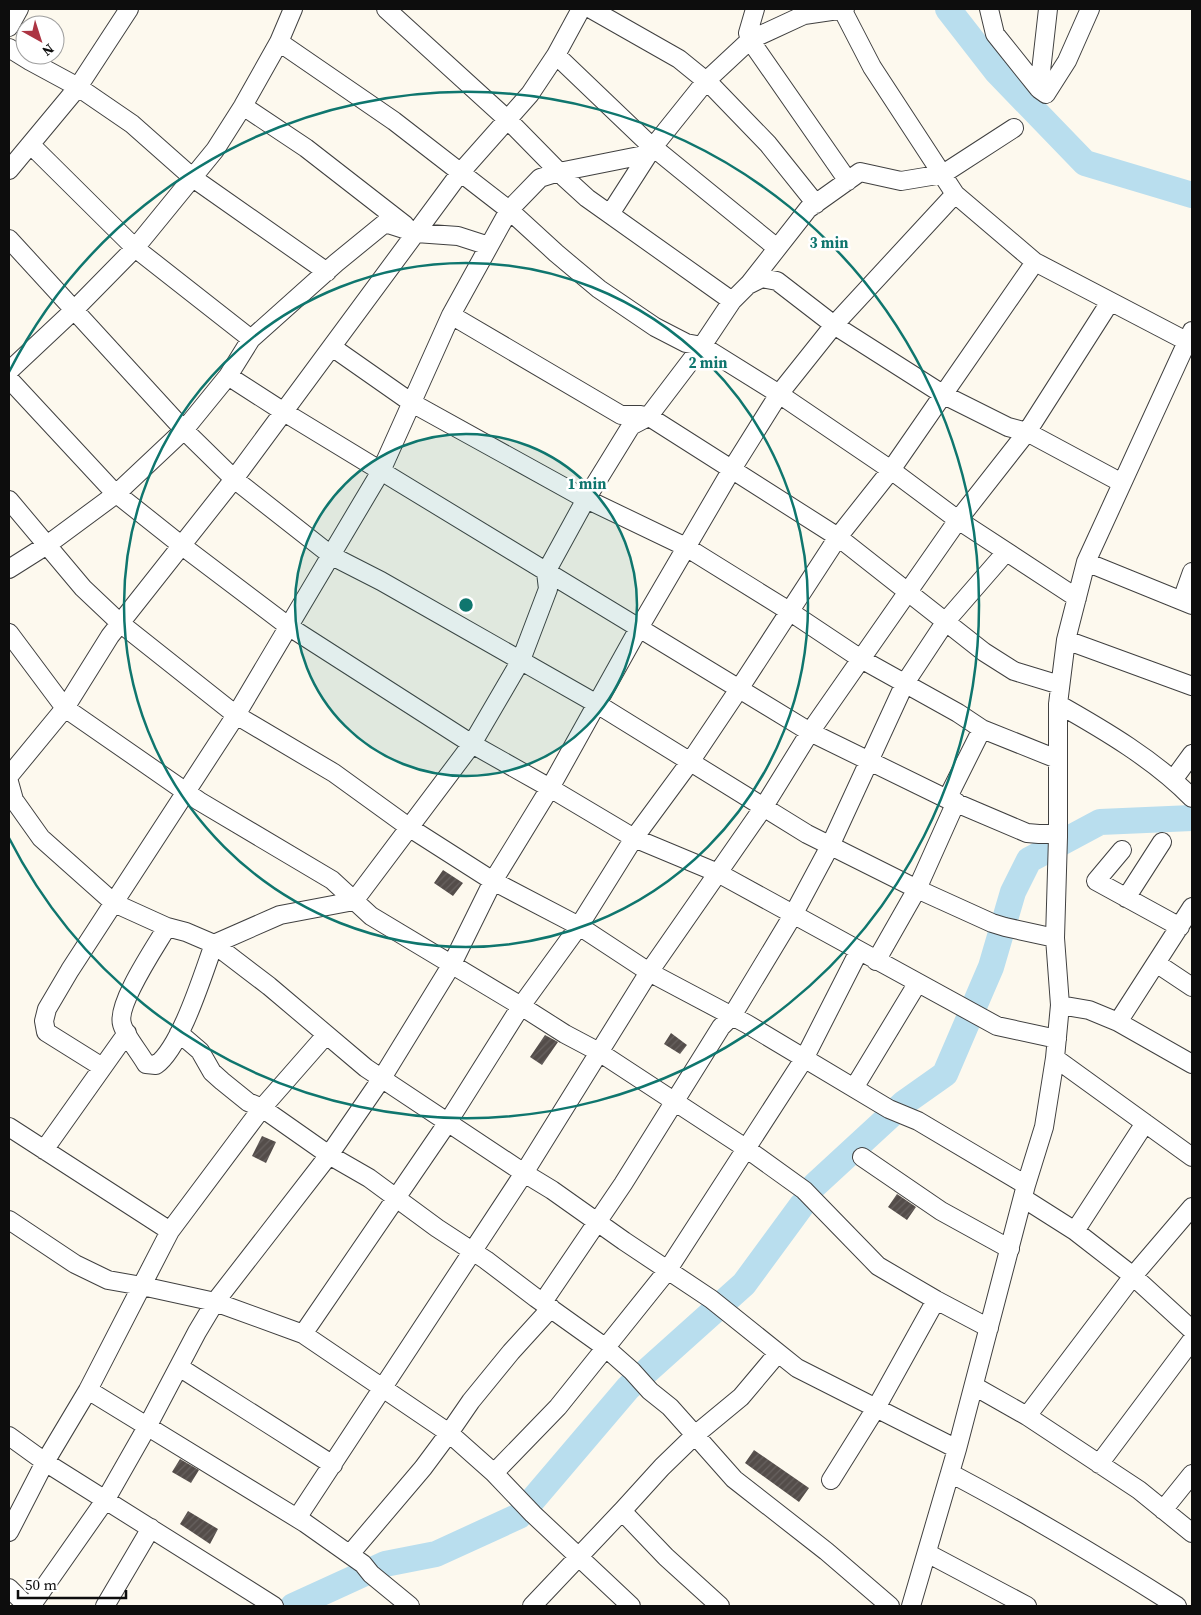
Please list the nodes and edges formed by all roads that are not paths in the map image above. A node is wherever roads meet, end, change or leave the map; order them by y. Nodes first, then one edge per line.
1 (19, 9) edge
2 (129, 9) edge
3 (293, 9) edge
4 (386, 9) edge
5 (581, 9) edge
6 (591, 9) edge
7 (843, 9) edge
8 (989, 9) edge
9 (1048, 9) edge
10 (1090, 9) edge
11 (750, 10) edge
12 (9, 27) edge
13 (750, 40) junction
14 (279, 42) junction
15 (9, 48) edge
16 (556, 55) junction
17 (706, 81) junction
18 (78, 86) junction
19 (1039, 89) junction
20 (243, 106) junction
21 (508, 120) junction
22 (1014, 128) dead end
23 (31, 145) junction
24 (651, 150) junction
25 (9, 170) edge
26 (559, 172) junction
27 (460, 173) junction
28 (943, 174) junction
29 (193, 178) junction
30 (848, 181) junction
31 (955, 194) junction
32 (816, 204) junction
33 (509, 210) junction
34 (610, 214) junction
35 (416, 234) junction
36 (9, 239) edge
37 (489, 246) junction
38 (135, 248) junction
39 (777, 248) junction
40 (1035, 262) junction
41 (326, 272) junction
42 (748, 285) junction
43 (732, 301) junction
44 (1110, 302) junction
45 (74, 310) junction
46 (451, 315) junction
47 (834, 325) junction
48 (251, 339) junction
49 (1191, 339) edge
50 (702, 346) junction
51 (332, 347) junction
52 (9, 371) edge
53 (228, 376) junction
54 (9, 379) edge
55 (779, 394) junction
56 (944, 395) junction
57 (412, 403) junction
58 (284, 412) junction
59 (648, 417) junction
60 (184, 430) junction
61 (1027, 432) junction
62 (732, 469) junction
63 (891, 470) junction
64 (381, 471) junction
65 (234, 479) junction
66 (1122, 483) junction
67 (116, 494) junction
68 (586, 499) junction
69 (9, 500) edge
70 (958, 520) junction
71 (838, 537) junction
72 (47, 545) junction
73 (181, 545) junction
74 (686, 547) junction
75 (1006, 552) junction
76 (332, 556) junction
77 (1086, 562) junction
78 (9, 569) edge
79 (546, 572) junction
80 (1192, 572) edge
81 (909, 592) junction
82 (1077, 598) junction
83 (1187, 603) edge
84 (789, 611) junction
85 (946, 621) junction
86 (120, 623) junction
87 (288, 626) junction
88 (639, 628) junction
89 (9, 633) edge
90 (1066, 640) junction
91 (860, 659) junction
92 (521, 660) junction
93 (906, 684) junction
94 (1060, 685) junction
95 (1192, 686) edge
96 (739, 689) junction
97 (597, 704) junction
98 (1058, 704) junction
99 (65, 708) junction
100 (236, 715) junction
101 (982, 729) junction
102 (810, 732) junction
103 (472, 744) junction
104 (1192, 754) edge
105 (1056, 759) junction
106 (870, 761) junction
107 (690, 762) junction
108 (9, 776) edge
109 (1173, 780) junction
110 (9, 782) edge
111 (550, 788) junction
112 (186, 791) junction
113 (1192, 798) edge
114 (951, 800) junction
115 (12, 804) edge
116 (763, 808) junction
117 (410, 828) junction
118 (634, 838) junction
119 (1057, 840) junction
120 (1162, 842) dead end
121 (830, 846) junction
122 (1122, 850) dead end
123 (718, 873) junction
124 (493, 881) junction
125 (917, 889) junction
126 (1126, 898) junction
127 (354, 901) junction
128 (114, 903) junction
129 (1192, 910) edge
130 (794, 915) junction
131 (579, 926) junction
132 (167, 927) junction
133 (1180, 927) junction
134 (1055, 938) junction
135 (214, 944) junction
136 (859, 951) junction
137 (876, 961) junction
138 (452, 964) junction
139 (1156, 964) junction
140 (649, 972) junction
141 (917, 984) junction
142 (1192, 987) edge
143 (1060, 1005) junction
144 (522, 1006) junction
145 (732, 1016) junction
146 (1118, 1022) junction
147 (127, 1033) junction
148 (179, 1033) junction
149 (326, 1035) junction
150 (1057, 1038) junction
151 (599, 1052) junction
152 (1055, 1058) junction
153 (804, 1059) junction
154 (1192, 1064) edge
155 (102, 1067) junction
156 (382, 1078) junction
157 (854, 1088) junction
158 (676, 1102) junction
159 (262, 1108) junction
160 (448, 1122) junction
161 (1146, 1123) junction
162 (9, 1127) edge
163 (747, 1149) junction
164 (44, 1150) junction
165 (329, 1155) junction
166 (862, 1157) dead end
167 (1192, 1157) edge
168 (524, 1173) junction
169 (1025, 1192) junction
170 (396, 1197) junction
171 (1192, 1207) edge
172 (9, 1220) edge
173 (597, 1222) junction
174 (170, 1231) junction
175 (1075, 1231) junction
176 (1010, 1249) junction
177 (472, 1251) junction
178 (667, 1271) junction
179 (1133, 1276) junction
180 (142, 1286) junction
181 (936, 1300) junction
182 (215, 1302) junction
183 (547, 1305) junction
184 (989, 1328) junction
185 (1192, 1330) edge
186 (302, 1334) junction
187 (1192, 1340) edge
188 (606, 1348) junction
189 (778, 1353) junction
190 (179, 1367) junction
191 (974, 1386) junction
192 (384, 1388) junction
193 (88, 1390) junction
194 (876, 1408) junction
195 (1027, 1416) junction
196 (148, 1427) junction
197 (449, 1433) junction
198 (9, 1436) edge
199 (695, 1436) junction
200 (957, 1449) junction
201 (45, 1462) junction
202 (1099, 1464) junction
203 (332, 1465) junction
204 (494, 1473) junction
205 (950, 1473) junction
206 (1192, 1474) edge
207 (831, 1480) dead end
208 (106, 1499) junction
209 (1163, 1510) junction
210 (622, 1511) junction
211 (297, 1518) junction
212 (151, 1528) junction
213 (9, 1532) edge
214 (1192, 1533) edge
215 (927, 1553) junction
216 (579, 1558) junction
217 (361, 1564) junction
218 (9, 1588) edge
219 (27, 1606) edge
220 (31, 1606) edge
221 (105, 1606) edge
222 (274, 1606) edge
223 (410, 1606) edge
224 (532, 1606) edge
225 (631, 1606) edge
226 (720, 1606) edge
227 (890, 1606) edge
228 (911, 1606) edge
229 (1027, 1606) edge
230 (1177, 1606) edge

1 - 12 street
2 - 18 street
3 - 14 street
4 - 21 street
5 - 16 street
6 - 17 street
7 - 13 street
7 - 28 street
8 - 19 street
9 - 19 street
10 - 19 street
11 - 13 street
13 - 17 street
13 - 30 street
14 - 20 street
14 - 27 street
15 - 18 street
16 - 21 street
16 - 24 street
17 - 24 street
17 - 32 street
18 - 23 street
18 - 29 street
20 - 29 street
20 - 35 street
21 - 26 street
21 - 27 street
22 - 28 street
23 - 25 street
23 - 38 street
24 - 26 street
24 - 34 street
24 - 39 street
26 - 33 street
26 - 34 street
27 - 33 street
27 - 35 street
28 - 30 street
28 - 31 street
29 - 38 street
29 - 41 street
30 - 32 street
31 - 40 street
31 - 47 street
32 - 39 street
33 - 37 street
33 - 50 street
34 - 43 street
35 - 37 street
35 - 41 street
35 - 51 street
36 - 45 street
37 - 46 street
38 - 45 street
38 - 48 street
39 - 42 street
40 - 44 street
40 - 56 street
41 - 48 street
42 - 43 street
42 - 47 street
43 - 50 street
44 - 49 street
44 - 61 street
45 - 52 street
45 - 60 street
46 - 57 street
46 - 59 street
47 - 55 street
47 - 56 street
48 - 53 street
49 - 66 street
50 - 55 street
50 - 59 street
51 - 57 street
51 - 58 street
53 - 58 street
53 - 60 street
54 - 67 street
55 - 62 street
55 - 63 street
56 - 61 street
56 - 63 street
57 - 64 street
57 - 68 street
58 - 64 street
58 - 65 street
59 - 62 street
59 - 68 street
60 - 65 street
60 - 67 street
61 - 66 street
61 - 70 street
62 - 71 street
62 - 74 street
63 - 70 street
63 - 71 street
64 - 76 street
64 - 79 street
65 - 73 street
65 - 76 street
66 - 77 street
67 - 72 street
67 - 73 street
68 - 74 street
68 - 79 street
69 - 72 street
70 - 75 street
70 - 81 street
71 - 81 street
71 - 84 street
72 - 78 street
72 - 86 street
73 - 86 street
73 - 87 street
74 - 84 street
74 - 88 street
75 - 82 street
75 - 85 street
76 - 87 street
76 - 92 street
77 - 82 street
77 - 83 street
79 - 88 street
79 - 92 street
80 - 83 street
81 - 85 street
81 - 91 street
82 - 90 street
84 - 91 street
84 - 96 street
85 - 93 street
85 - 94 street
86 - 99 street
86 - 100 street
87 - 100 street
87 - 103 street
88 - 96 street
88 - 97 street
89 - 99 street
90 - 94 street
90 - 95 street
91 - 93 street
91 - 102 street
92 - 97 street
92 - 103 street
93 - 101 street
93 - 106 street
94 - 98 street
96 - 102 street
96 - 107 street
97 - 107 street
97 - 111 street
98 - 105 street
98 - 109 street
99 - 108 street
99 - 112 street
100 - 112 street
100 - 117 street
101 - 105 street
101 - 114 street
102 - 106 street
102 - 116 street
103 - 111 street
103 - 117 street
104 - 109 street
105 - 119 street
106 - 114 street
106 - 121 street
107 - 116 street
107 - 118 street
109 - 113 street
110 - 115 street
111 - 118 street
111 - 124 street
112 - 127 street
112 - 128 street
114 - 119 street
114 - 125 street
115 - 128 street
116 - 121 street
116 - 123 street
117 - 124 street
117 - 127 street
118 - 123 street
118 - 131 street
119 - 134 street
120 - 126 street
121 - 125 street
121 - 130 street
122 - 126 street
123 - 130 street
123 - 140 street
124 - 131 street
124 - 138 street
125 - 134 street
125 - 137 street
126 - 133 street
127 - 135 street
127 - 138 street
128 - 132 street
128 - 155 street
129 - 133 street
130 - 136 street
130 - 145 street
131 - 140 street
131 - 144 street
132 - 135 street
132 - 147 street
133 - 139 street
134 - 143 street
135 - 148 street
135 - 149 street
136 - 137 street
136 - 153 street
137 - 141 street
138 - 144 street
138 - 156 street
139 - 142 street
139 - 146 street
140 - 145 street
140 - 151 street
141 - 150 street
141 - 157 street
143 - 146 street
143 - 150 street
144 - 151 street
144 - 160 street
145 - 153 street
145 - 158 street
146 - 154 street
147 - 148 street
147 - 155 street
148 - 159 street
149 - 156 street
149 - 159 street
150 - 152 street
151 - 158 street
151 - 168 street
152 - 161 street
152 - 169 street
153 - 157 street
153 - 163 street
155 - 164 street
156 - 160 street
156 - 165 street
157 - 169 street
158 - 163 street
158 - 173 street
159 - 165 street
159 - 174 street
160 - 168 street
160 - 170 street
161 - 167 street
161 - 175 street
162 - 164 street
163 - 178 street
163 - 181 street
164 - 174 street
165 - 170 street
165 - 182 street
166 - 176 street
168 - 173 street
168 - 177 street
169 - 175 street
169 - 176 street
170 - 177 street
170 - 186 street
171 - 179 street
172 - 180 street
173 - 178 street
173 - 183 street
174 - 180 street
175 - 179 street
176 - 184 street
177 - 183 street
177 - 192 street
178 - 188 street
178 - 189 street
179 - 185 street
179 - 195 street
180 - 182 street
180 - 193 street
181 - 184 street
181 - 194 street
182 - 186 street
182 - 190 street
183 - 188 street
183 - 197 street
184 - 191 street
186 - 192 street
187 - 202 street
188 - 199 street
188 - 204 street
189 - 194 street
189 - 199 street
190 - 196 street
190 - 203 street
191 - 195 street
191 - 200 street
192 - 197 street
192 - 203 street
193 - 196 street
193 - 201 street
194 - 200 street
194 - 207 street
195 - 202 street
196 - 208 street
196 - 211 street
197 - 204 street
197 - 217 street
198 - 201 street
199 - 210 street
199 - 227 street
200 - 205 street
201 - 208 street
201 - 213 street
202 - 209 street
203 - 211 street
204 - 216 street
205 - 215 street
205 - 230 street
206 - 209 street
208 - 212 street
208 - 220 street
209 - 214 street
210 - 216 street
210 - 226 street
211 - 217 street
212 - 221 street
212 - 222 street
215 - 228 street
215 - 229 street
216 - 224 street
216 - 225 street
217 - 223 street
218 - 219 street

